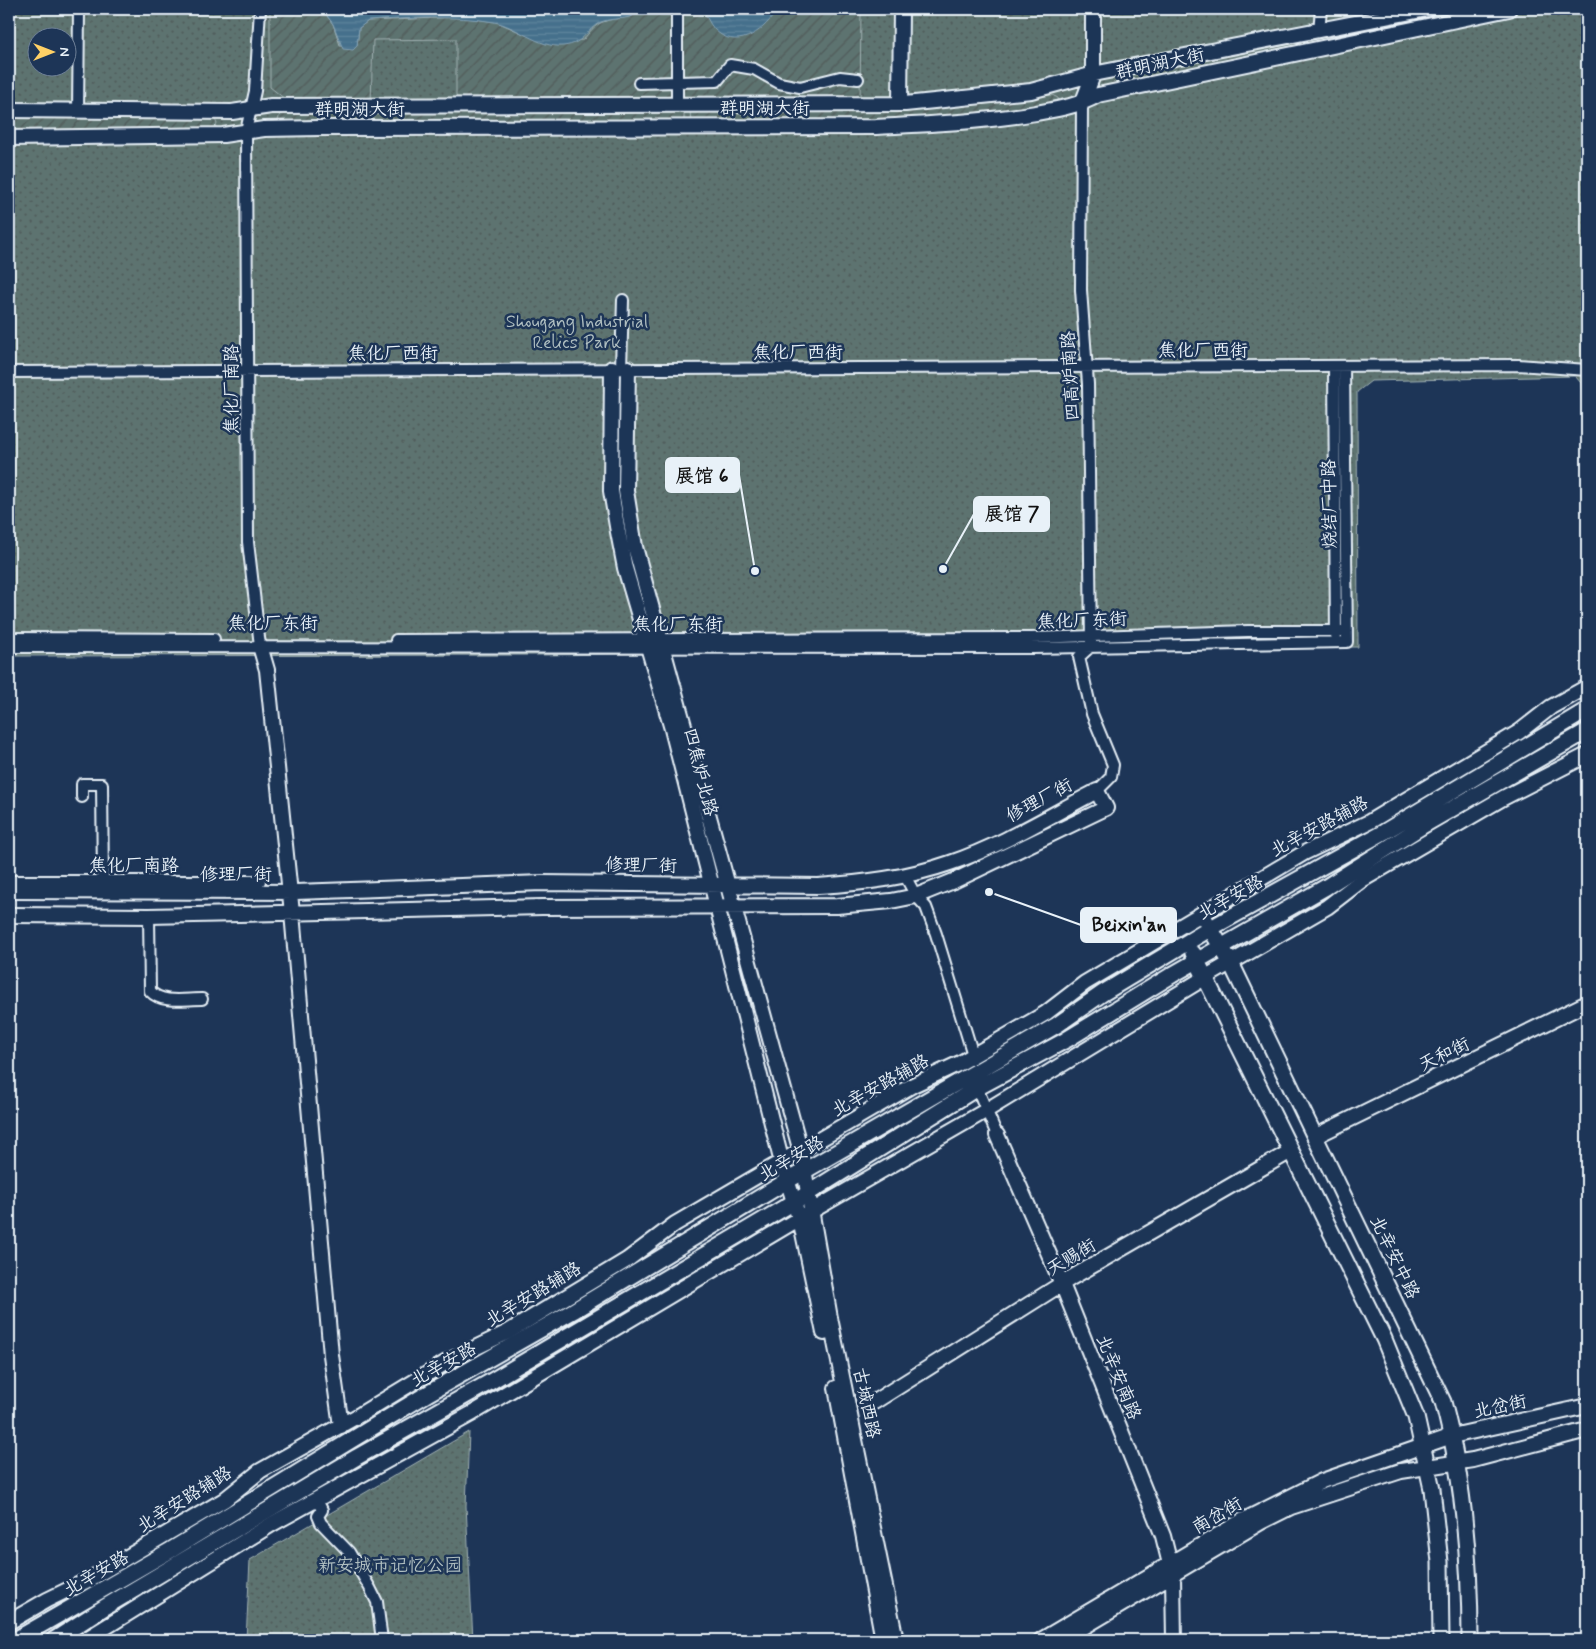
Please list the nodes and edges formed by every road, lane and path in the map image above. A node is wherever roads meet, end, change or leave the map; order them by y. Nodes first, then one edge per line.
1 (78, 9) edge
2 (260, 9) edge
3 (678, 9) edge
4 (901, 9) edge
5 (1093, 9) edge
6 (1321, 9) edge
7 (1427, 9) edge
8 (1508, 9) edge
9 (1319, 31) junction
10 (1093, 74) junction
11 (858, 78) dead end
12 (677, 82) junction
13 (639, 83) dead end
14 (900, 104) junction
15 (1082, 104) junction
16 (677, 105) junction
17 (252, 109) junction
18 (9, 110) edge
19 (78, 112) junction
20 (246, 131) junction
21 (9, 138) edge
22 (623, 300) dead end
23 (1087, 366) junction
24 (1339, 366) junction
25 (620, 368) junction
26 (247, 370) junction
27 (1587, 370) edge
28 (9, 372) edge
29 (1342, 630) junction
30 (1090, 635) junction
31 (9, 638) edge
32 (1342, 642) joint
33 (259, 643) junction
34 (647, 645) junction
35 (662, 645) junction
36 (1091, 646) junction
37 (9, 647) edge
38 (1587, 687) edge
39 (1587, 710) edge
40 (1587, 731) edge
41 (1587, 755) edge
42 (1097, 791) junction
43 (82, 797) dead end
44 (1439, 800) junction
45 (1467, 819) junction
46 (1368, 822) junction
47 (1424, 825) junction
48 (905, 876) junction
49 (9, 881) edge
50 (260, 881) dead end
51 (103, 882) junction
52 (711, 885) junction
53 (728, 885) junction
54 (9, 891) edge
55 (290, 892) junction
56 (916, 896) junction
57 (717, 907) junction
58 (734, 907) junction
59 (292, 912) junction
60 (1202, 914) junction
61 (9, 915) edge
62 (149, 916) junction
63 (1211, 928) junction
64 (1187, 943) junction
65 (1222, 948) junction
66 (1197, 960) junction
67 (1231, 963) junction
68 (1206, 977) junction
69 (202, 999) dead end
70 (1587, 1003) edge
71 (1026, 1043) junction
72 (973, 1055) junction
73 (977, 1088) junction
74 (987, 1110) junction
75 (997, 1135) joint
76 (1316, 1136) junction
77 (1292, 1151) junction
78 (801, 1152) junction
79 (782, 1163) junction
80 (804, 1172) junction
81 (787, 1181) junction
82 (807, 1193) junction
83 (794, 1202) junction
84 (805, 1215) junction
85 (1062, 1284) junction
86 (668, 1296) junction
87 (617, 1307) junction
88 (573, 1312) junction
89 (508, 1332) junction
90 (575, 1332) junction
91 (581, 1347) junction
92 (874, 1402) dead end
93 (1587, 1406) edge
94 (341, 1426) junction
95 (1587, 1430) edge
96 (1452, 1436) junction
97 (1422, 1446) junction
98 (1455, 1461) junction
99 (1427, 1467) junction
100 (317, 1500) junction
101 (272, 1524) junction
102 (240, 1527) junction
103 (171, 1550) junction
104 (119, 1561) junction
105 (1172, 1570) junction
106 (9, 1622) edge
107 (15, 1640) edge
108 (54, 1640) edge
109 (85, 1640) edge
110 (382, 1640) edge
111 (883, 1640) edge
112 (896, 1640) edge
113 (1041, 1640) edge
114 (1062, 1640) edge
115 (1174, 1640) edge
116 (1441, 1640) edge
117 (1470, 1640) edge

1 - 19 street
2 - 17 street, 焦化厂南路
3 - 12 street
4 - 14 main road
5 - 10 main road
6 - 9 street
7 - 9 main road, 群明湖大街
8 - 15 main road, 群明湖大街
9 - 10 main road, 群明湖大街
10 - 14 main road, 群明湖大街
10 - 15 main road
11 - 12 street
12 - 13 street
12 - 16 street
14 - 16 main road, 群明湖大街
15 - 20 main road, 群明湖大街
15 - 23 street, 四高炉南路
16 - 17 main road, 群明湖大街
17 - 19 main road, 群明湖大街
17 - 20 street, 焦化厂南路
18 - 19 main road, 群明湖大街
20 - 21 main road, 群明湖大街
20 - 26 street, 焦化厂南路
22 - 25 street
23 - 24 street, 焦化厂西街
23 - 25 street, 焦化厂西街
23 - 30 street, 四高炉南路
24 - 27 street, 焦化厂西街
24 - 29 street, 烧结厂中路
25 - 26 street, 焦化厂西街
25 - 34 main road, 四焦炉北路
25 - 35 main road, 四焦炉北路
26 - 28 street, 焦化厂西街
26 - 33 street, 焦化厂南路
29 - 30 street, 焦化厂东街
29 - 32 street, 烧结厂中路
30 - 35 street, 焦化厂东街
30 - 36 street, 四高炉南路
31 - 33 street, 焦化厂东街
32 - 36 street, 焦化厂东街
33 - 34 street, 焦化厂东街
33 - 37 street, 焦化厂东街
33 - 55 main road
34 - 35 street, 焦化厂东街
34 - 52 main road, 四焦炉北路
35 - 36 street, 焦化厂东街
35 - 53 main road, 四焦炉北路
36 - 42 street
38 - 46 main road, 北辛安路辅路
39 - 44 main road, 北辛安路
40 - 47 main road, 北辛安路
41 - 45 main road
42 - 48 main road, 修理厂街
42 - 56 main road, 修理厂街
43 - 51 street
44 - 46 main road
44 - 63 main road, 北辛安路
45 - 47 main road
45 - 67 main road
46 - 60 main road, 北辛安路辅路
47 - 65 main road, 北辛安路
48 - 53 main road, 修理厂街
48 - 56 street
49 - 51 street, 焦化厂南路
50 - 51 street, 焦化厂南路
52 - 53 main road, 修理厂街
52 - 55 main road, 修理厂街
52 - 57 main road, 四焦炉北路
53 - 58 main road, 四焦炉北路
54 - 55 main road, 修理厂街
55 - 59 main road
56 - 58 main road, 修理厂街
56 - 72 street
57 - 58 main road, 修理厂街
57 - 59 main road, 修理厂街
57 - 79 main road, 四焦炉北路
58 - 78 main road, 四焦炉北路
59 - 62 main road, 修理厂街
59 - 94 main road
60 - 63 main road, 北辛安中路
60 - 72 main road, 北辛安路辅路
61 - 62 main road, 修理厂街
62 - 69 street
63 - 64 main road, 北辛安路
63 - 65 main road, 北辛安中路
64 - 66 main road
64 - 71 main road, 北辛安路
65 - 66 main road, 北辛安路
65 - 67 main road, 北辛安中路
66 - 68 main road
66 - 73 main road, 北辛安路
67 - 68 main road
67 - 76 main road, 北辛安中路
68 - 74 main road
68 - 77 main road
70 - 76 main road, 天和街
71 - 72 main road
71 - 80 main road, 北辛安路
72 - 78 main road, 北辛安路辅路
73 - 74 street
73 - 82 main road, 北辛安路
74 - 75 street
74 - 84 main road
75 - 85 main road, 北辛安南路
76 - 96 main road, 北辛安中路
77 - 85 main road, 天赐街
77 - 97 main road
78 - 79 main road, 北辛安路辅路
78 - 80 main road, 四焦炉北路
79 - 81 main road, 四焦炉北路
79 - 89 main road, 北辛安路辅路
80 - 81 main road, 北辛安路
80 - 82 main road, 古城西路
81 - 83 main road, 古城西路
81 - 88 main road, 北辛安路
82 - 83 main road, 北辛安路
82 - 84 main road, 古城西路
83 - 84 main road, 古城西路
83 - 87 main road, 北辛安路
84 - 86 main road
84 - 111 main road, 古城西路
84 - 112 main road, 古城西路
85 - 92 main road, 天赐街
85 - 105 main road, 北辛安南路
86 - 87 main road
86 - 91 main road
87 - 90 main road, 北辛安路
88 - 89 main road
88 - 103 main road, 北辛安路
89 - 94 main road, 北辛安路辅路
90 - 91 main road
90 - 102 main road, 北辛安路
91 - 100 main road
93 - 96 main road, 北岔街
94 - 104 main road, 北辛安路辅路
95 - 98 main road
96 - 97 main road, 北岔街
96 - 98 main road, 北辛安中路
97 - 99 main road
97 - 105 main road, 南岔街
98 - 99 main road
98 - 117 main road, 北辛安中路
99 - 105 main road, 南岔街
99 - 116 main road
100 - 101 main road
100 - 110 street
101 - 102 main road
101 - 109 main road
102 - 108 main road, 北辛安路
103 - 104 main road
103 - 107 main road, 北辛安路
104 - 106 main road, 北辛安路辅路
105 - 113 main road, 南岔街
105 - 114 main road, 南岔街
105 - 115 main road, 北辛安南路

